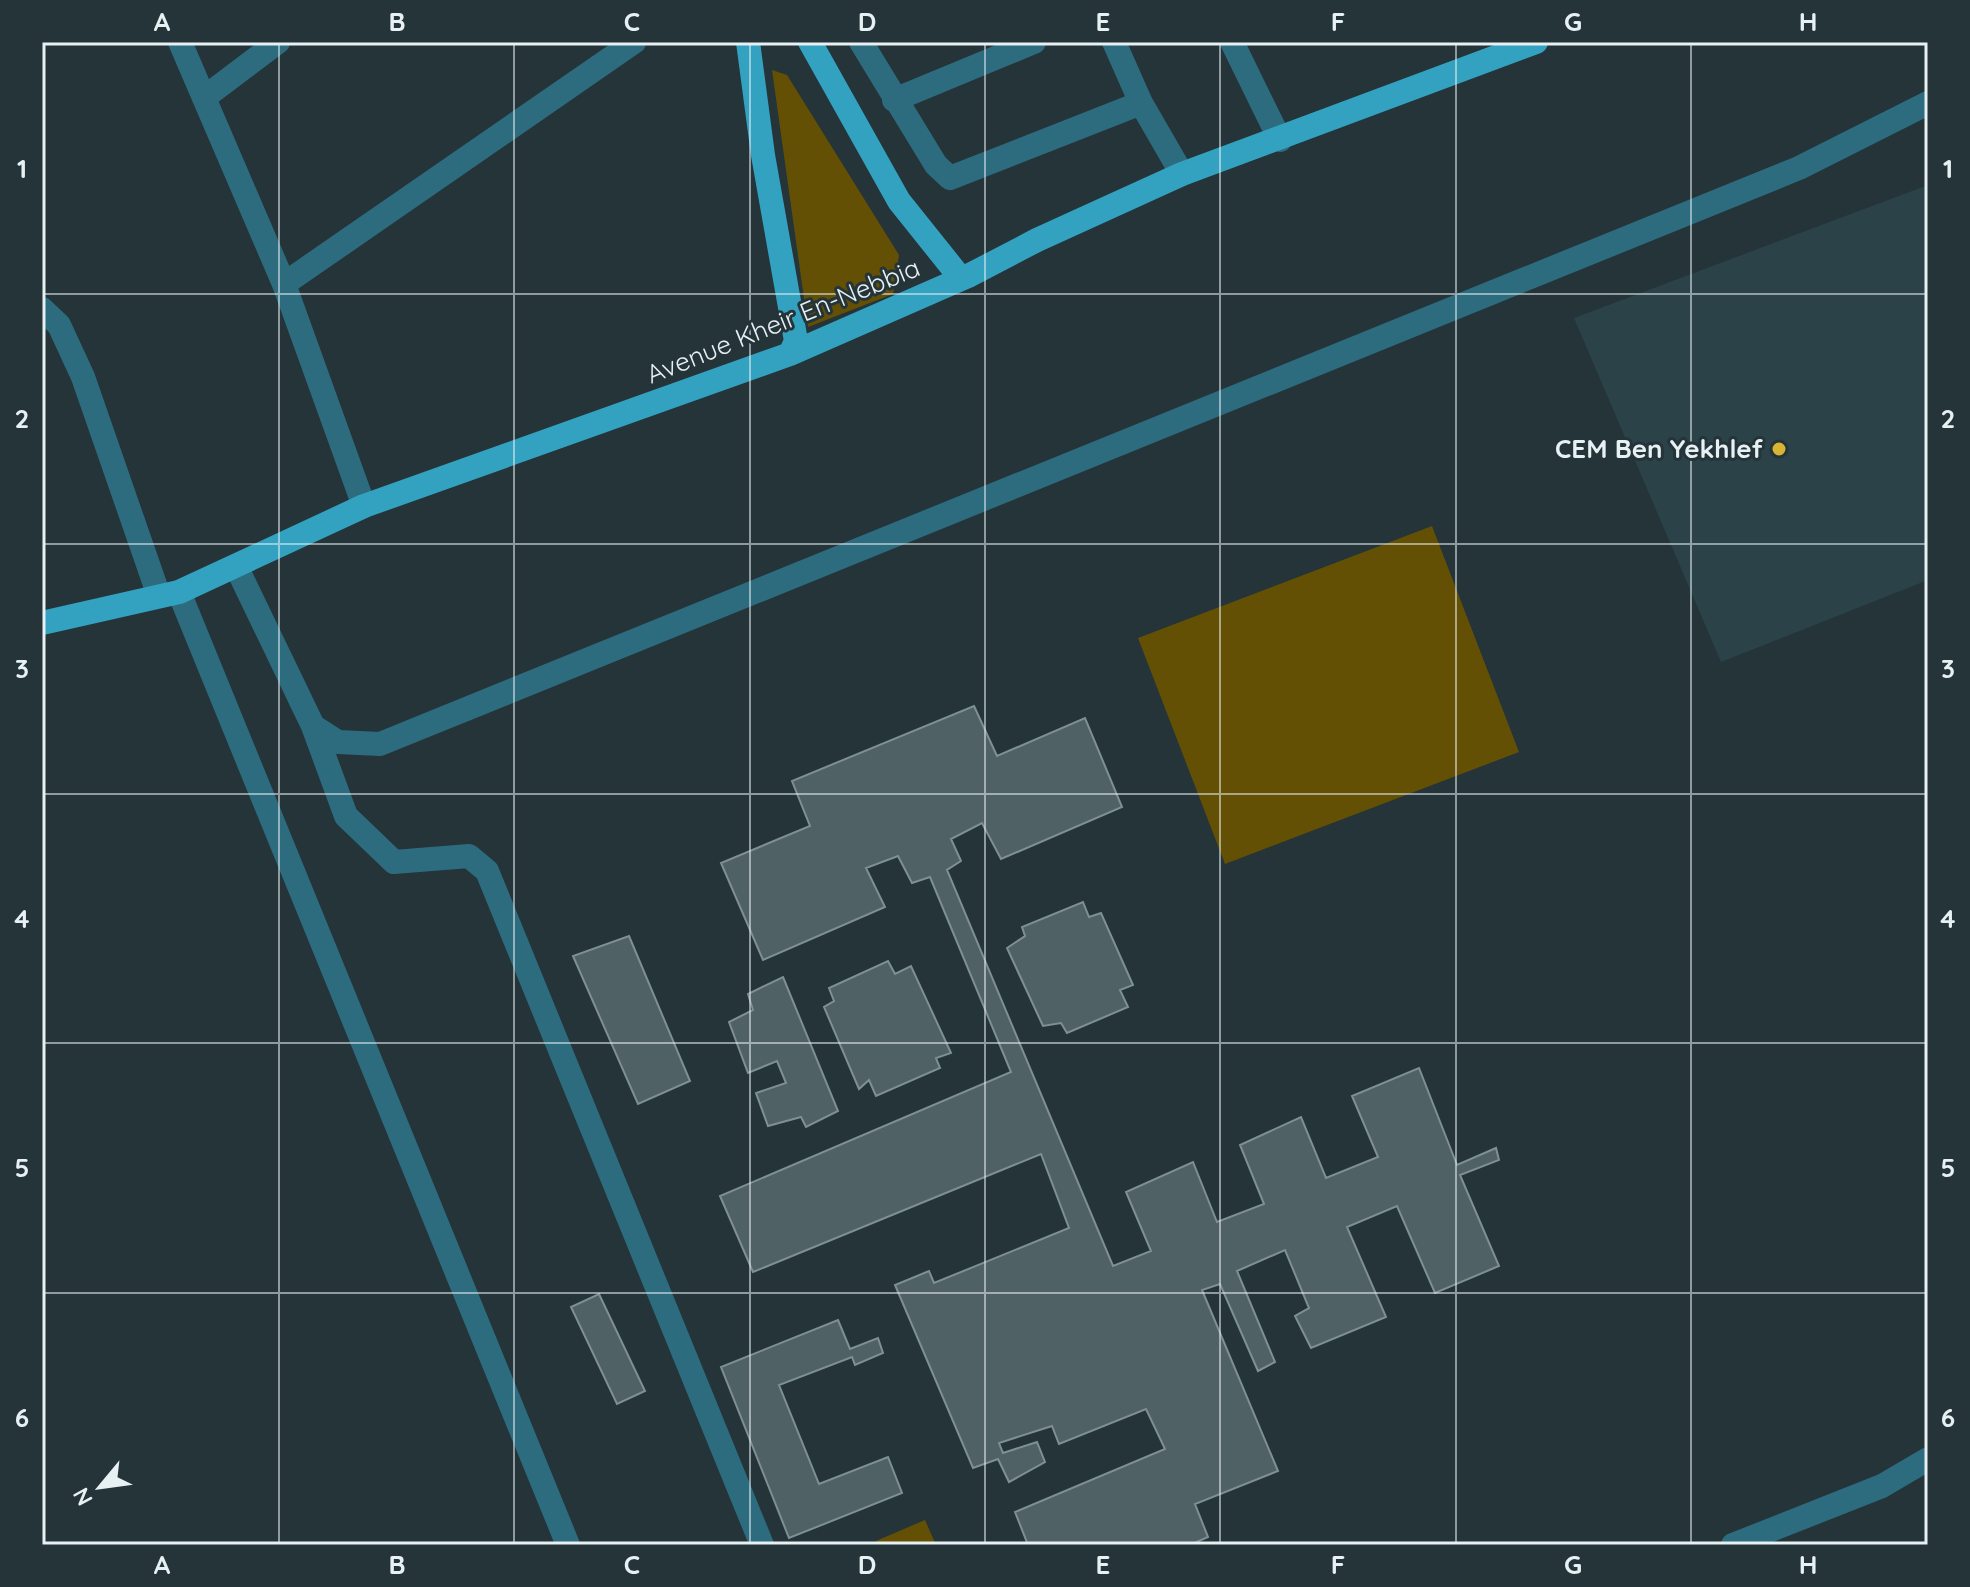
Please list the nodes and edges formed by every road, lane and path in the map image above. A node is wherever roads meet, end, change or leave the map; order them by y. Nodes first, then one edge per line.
1 (180, 42) edge
2 (278, 42) edge
3 (634, 42) edge
4 (748, 42) edge
5 (810, 42) edge
6 (861, 42) edge
7 (1034, 42) edge
8 (1114, 42) edge
9 (1232, 42) edge
10 (1522, 44) edge
11 (205, 97) junction
12 (894, 100) junction
13 (1141, 103) junction
14 (1928, 103) edge
15 (1280, 140) junction
16 (1182, 174) junction
17 (968, 276) junction
18 (284, 284) junction
19 (42, 309) edge
20 (790, 354) junction
21 (364, 506) junction
22 (236, 566) junction
23 (169, 594) junction
24 (42, 623) edge
25 (313, 726) junction
26 (1928, 1459) edge
27 (568, 1545) edge
28 (762, 1545) edge
29 (1733, 1545) edge

1 - 11 street
2 - 11 street
3 - 18 street
4 - 20 main road
5 - 17 main road
6 - 12 street
7 - 12 street
8 - 13 street
9 - 15 street
10 - 15 main road, Avenue Kheir En-Nebbia
11 - 18 street
12 - 13 street
13 - 16 street
14 - 25 street
15 - 16 main road, Avenue Kheir En-Nebbia
16 - 17 main road, Avenue Kheir En-Nebbia
17 - 20 main road, Avenue Kheir En-Nebbia
18 - 21 street
19 - 23 street
20 - 21 main road, Avenue Kheir En-Nebbia
21 - 22 main road, Avenue Kheir En-Nebbia
22 - 23 main road, Avenue Kheir En-Nebbia
22 - 25 street
23 - 24 main road, Avenue Kheir En-Nebbia
23 - 27 street
25 - 28 street
26 - 29 street

